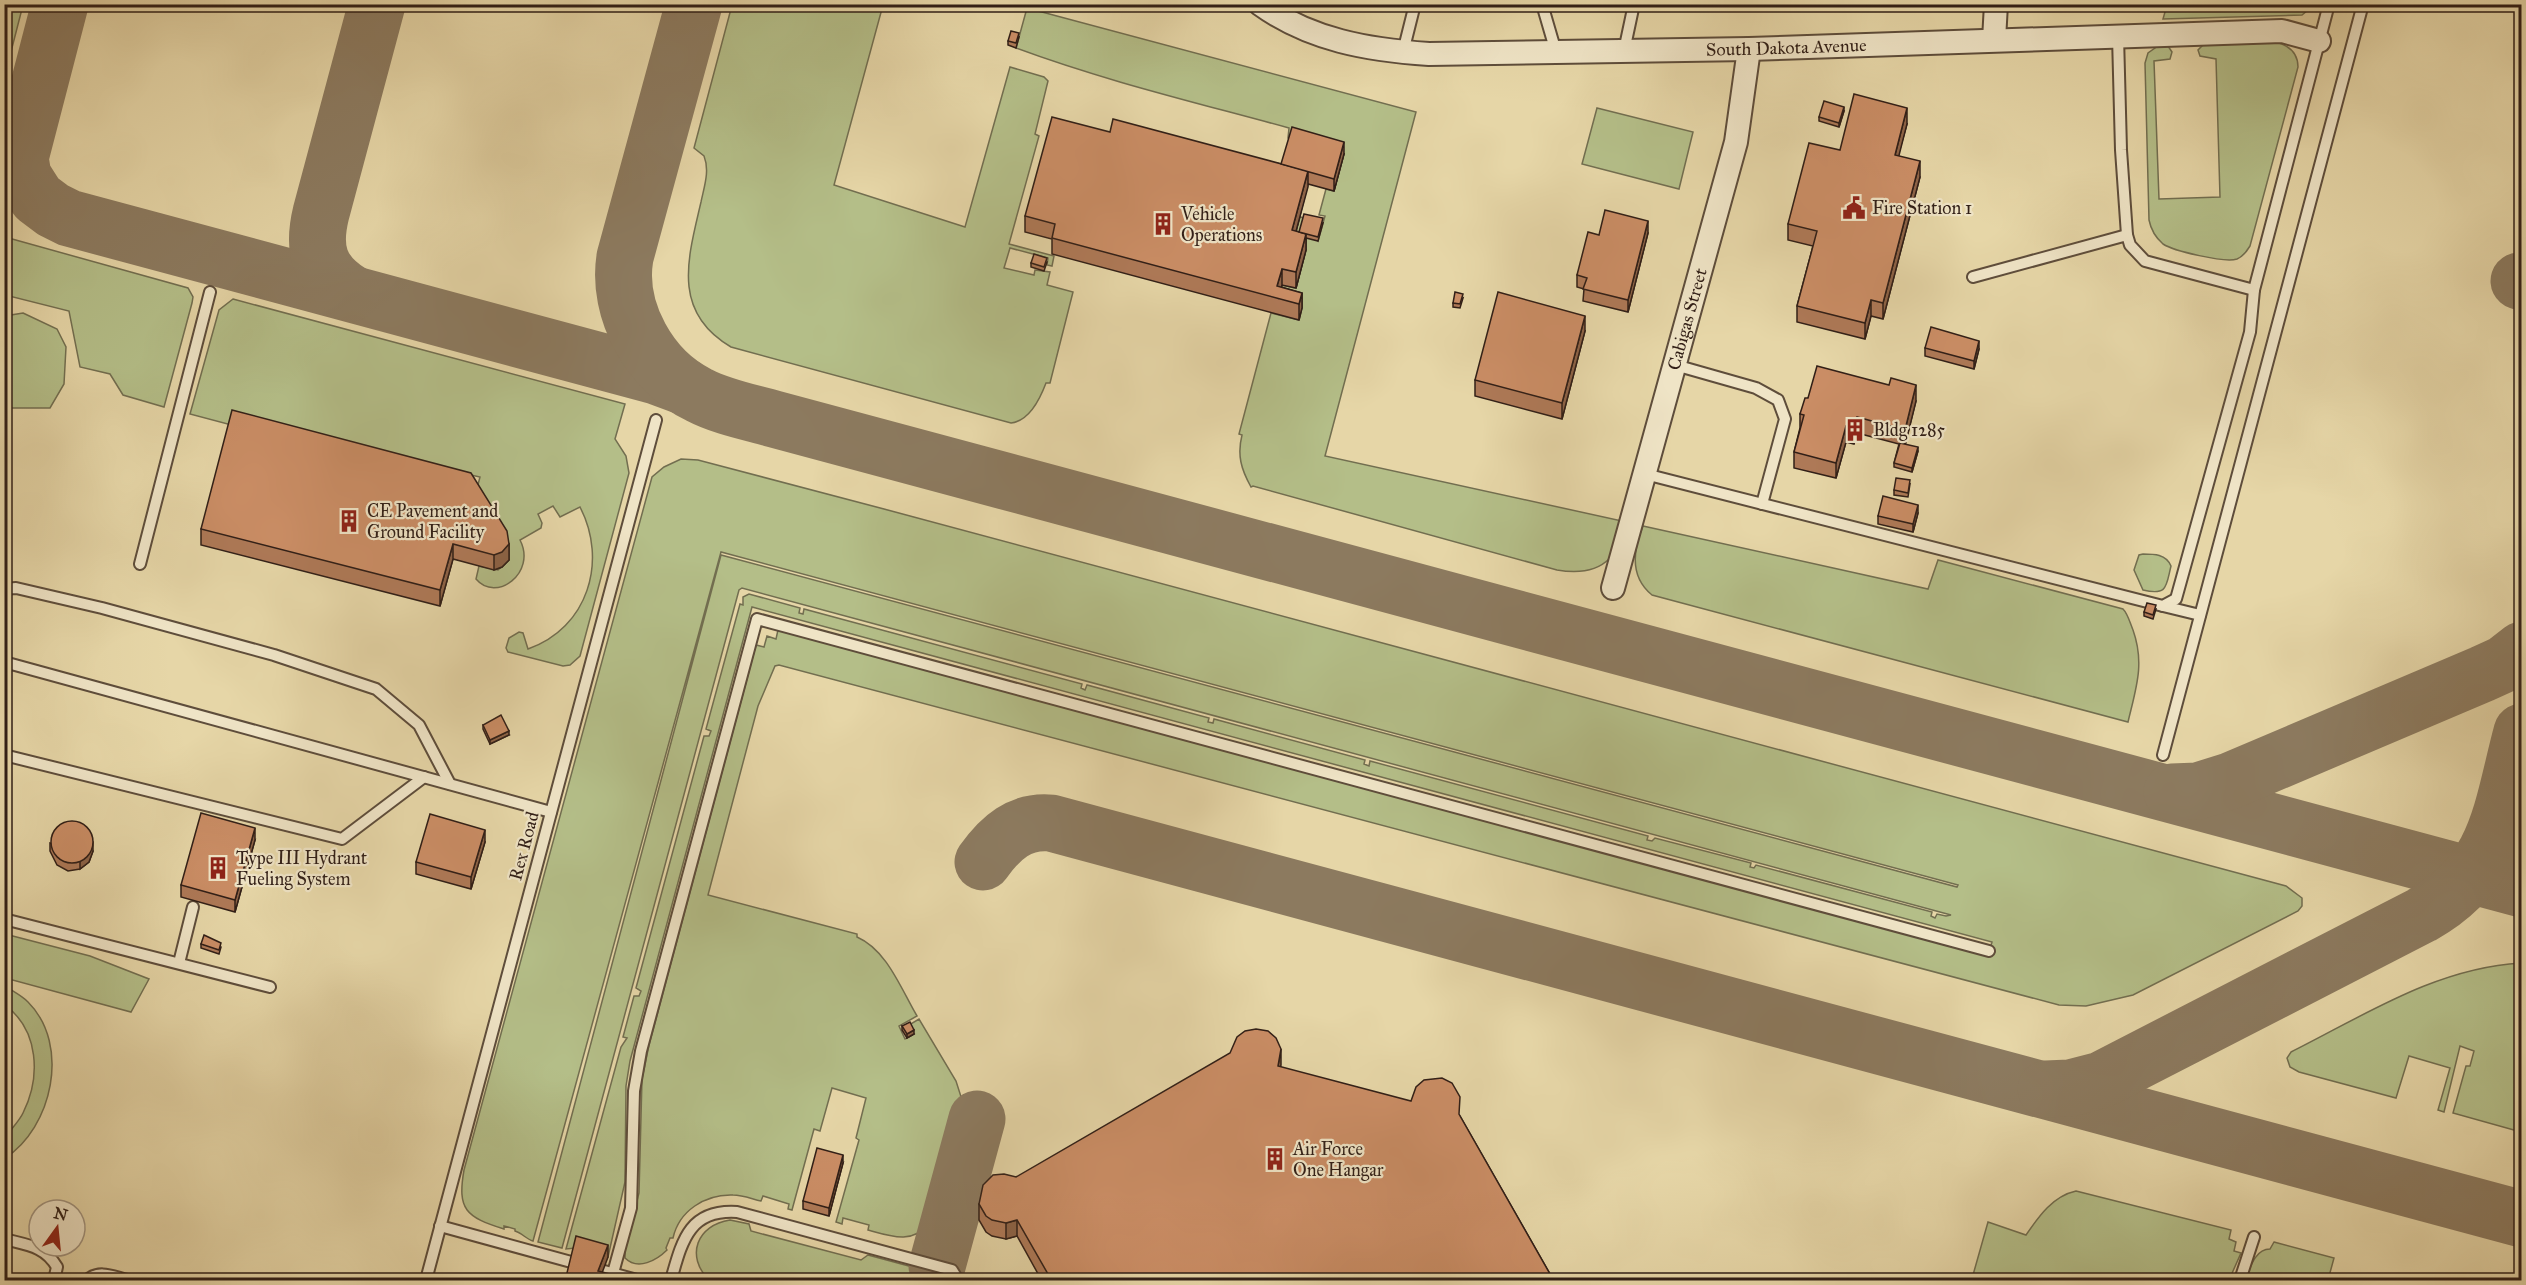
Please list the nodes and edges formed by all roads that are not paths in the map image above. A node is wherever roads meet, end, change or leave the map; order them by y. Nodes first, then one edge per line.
1 (1260, 4) edge
2 (1415, 4) edge
3 (1542, 4) edge
4 (1634, 4) edge
5 (1996, 4) edge
6 (2329, 4) edge
7 (2363, 4) edge
8 (2118, 36) junction
9 (1994, 40) junction
10 (2319, 40) junction
11 (1749, 49) junction
12 (1624, 51) junction
13 (1402, 52) junction
14 (1556, 53) junction
15 (2127, 235) junction
16 (1973, 277) dead end
17 (2254, 290) junction
18 (210, 292) dead end
19 (1675, 366) junction
20 (656, 420) dead end
21 (1645, 474) junction
22 (1762, 504) junction
23 (140, 564) dead end
24 (1613, 588) dead end
25 (4, 589) edge
26 (2163, 606) junction
27 (2200, 615) junction
28 (4, 662) edge
29 (4, 755) edge
30 (2163, 755) dead end
31 (424, 777) junction
32 (450, 784) junction
33 (551, 812) junction
34 (193, 908) dead end
35 (4, 919) edge
36 (1989, 951) dead end
37 (178, 963) junction
38 (270, 987) dead end
39 (440, 1226) junction
40 (2254, 1237) dead end
41 (4, 1239) edge
42 (613, 1273) junction
43 (54, 1281) edge
44 (87, 1281) edge
45 (128, 1281) edge
46 (426, 1281) edge
47 (637, 1281) edge
48 (671, 1281) edge
49 (958, 1281) edge
50 (2240, 1281) edge

1 - 13 street, South Dakota Avenue
2 - 13 lane
3 - 14 lane
4 - 12 lane
5 - 9 street
6 - 10 lane
7 - 27 lane
8 - 9 street, South Dakota Avenue
8 - 10 street, South Dakota Avenue
8 - 15 lane
9 - 11 street, South Dakota Avenue
10 - 17 lane
11 - 12 street, South Dakota Avenue
11 - 19 street, Cabigas Street
12 - 14 street, South Dakota Avenue
13 - 14 street, South Dakota Avenue
15 - 16 lane
15 - 17 lane
17 - 26 lane
18 - 23 lane
19 - 21 street, Cabigas Street
19 - 22 lane
20 - 33 lane, Rex Road
21 - 22 lane
21 - 24 street, Cabigas Street
22 - 26 lane
25 - 32 lane
26 - 27 lane
27 - 30 lane
28 - 31 lane
29 - 31 lane
31 - 32 lane
32 - 33 lane
33 - 39 lane, Rex Road
34 - 37 lane
35 - 37 lane
36 - 42 lane
37 - 38 lane
39 - 42 lane
39 - 46 lane, Rex Road
40 - 50 lane
41 - 43 lane
42 - 47 lane
44 - 45 lane
48 - 49 lane

